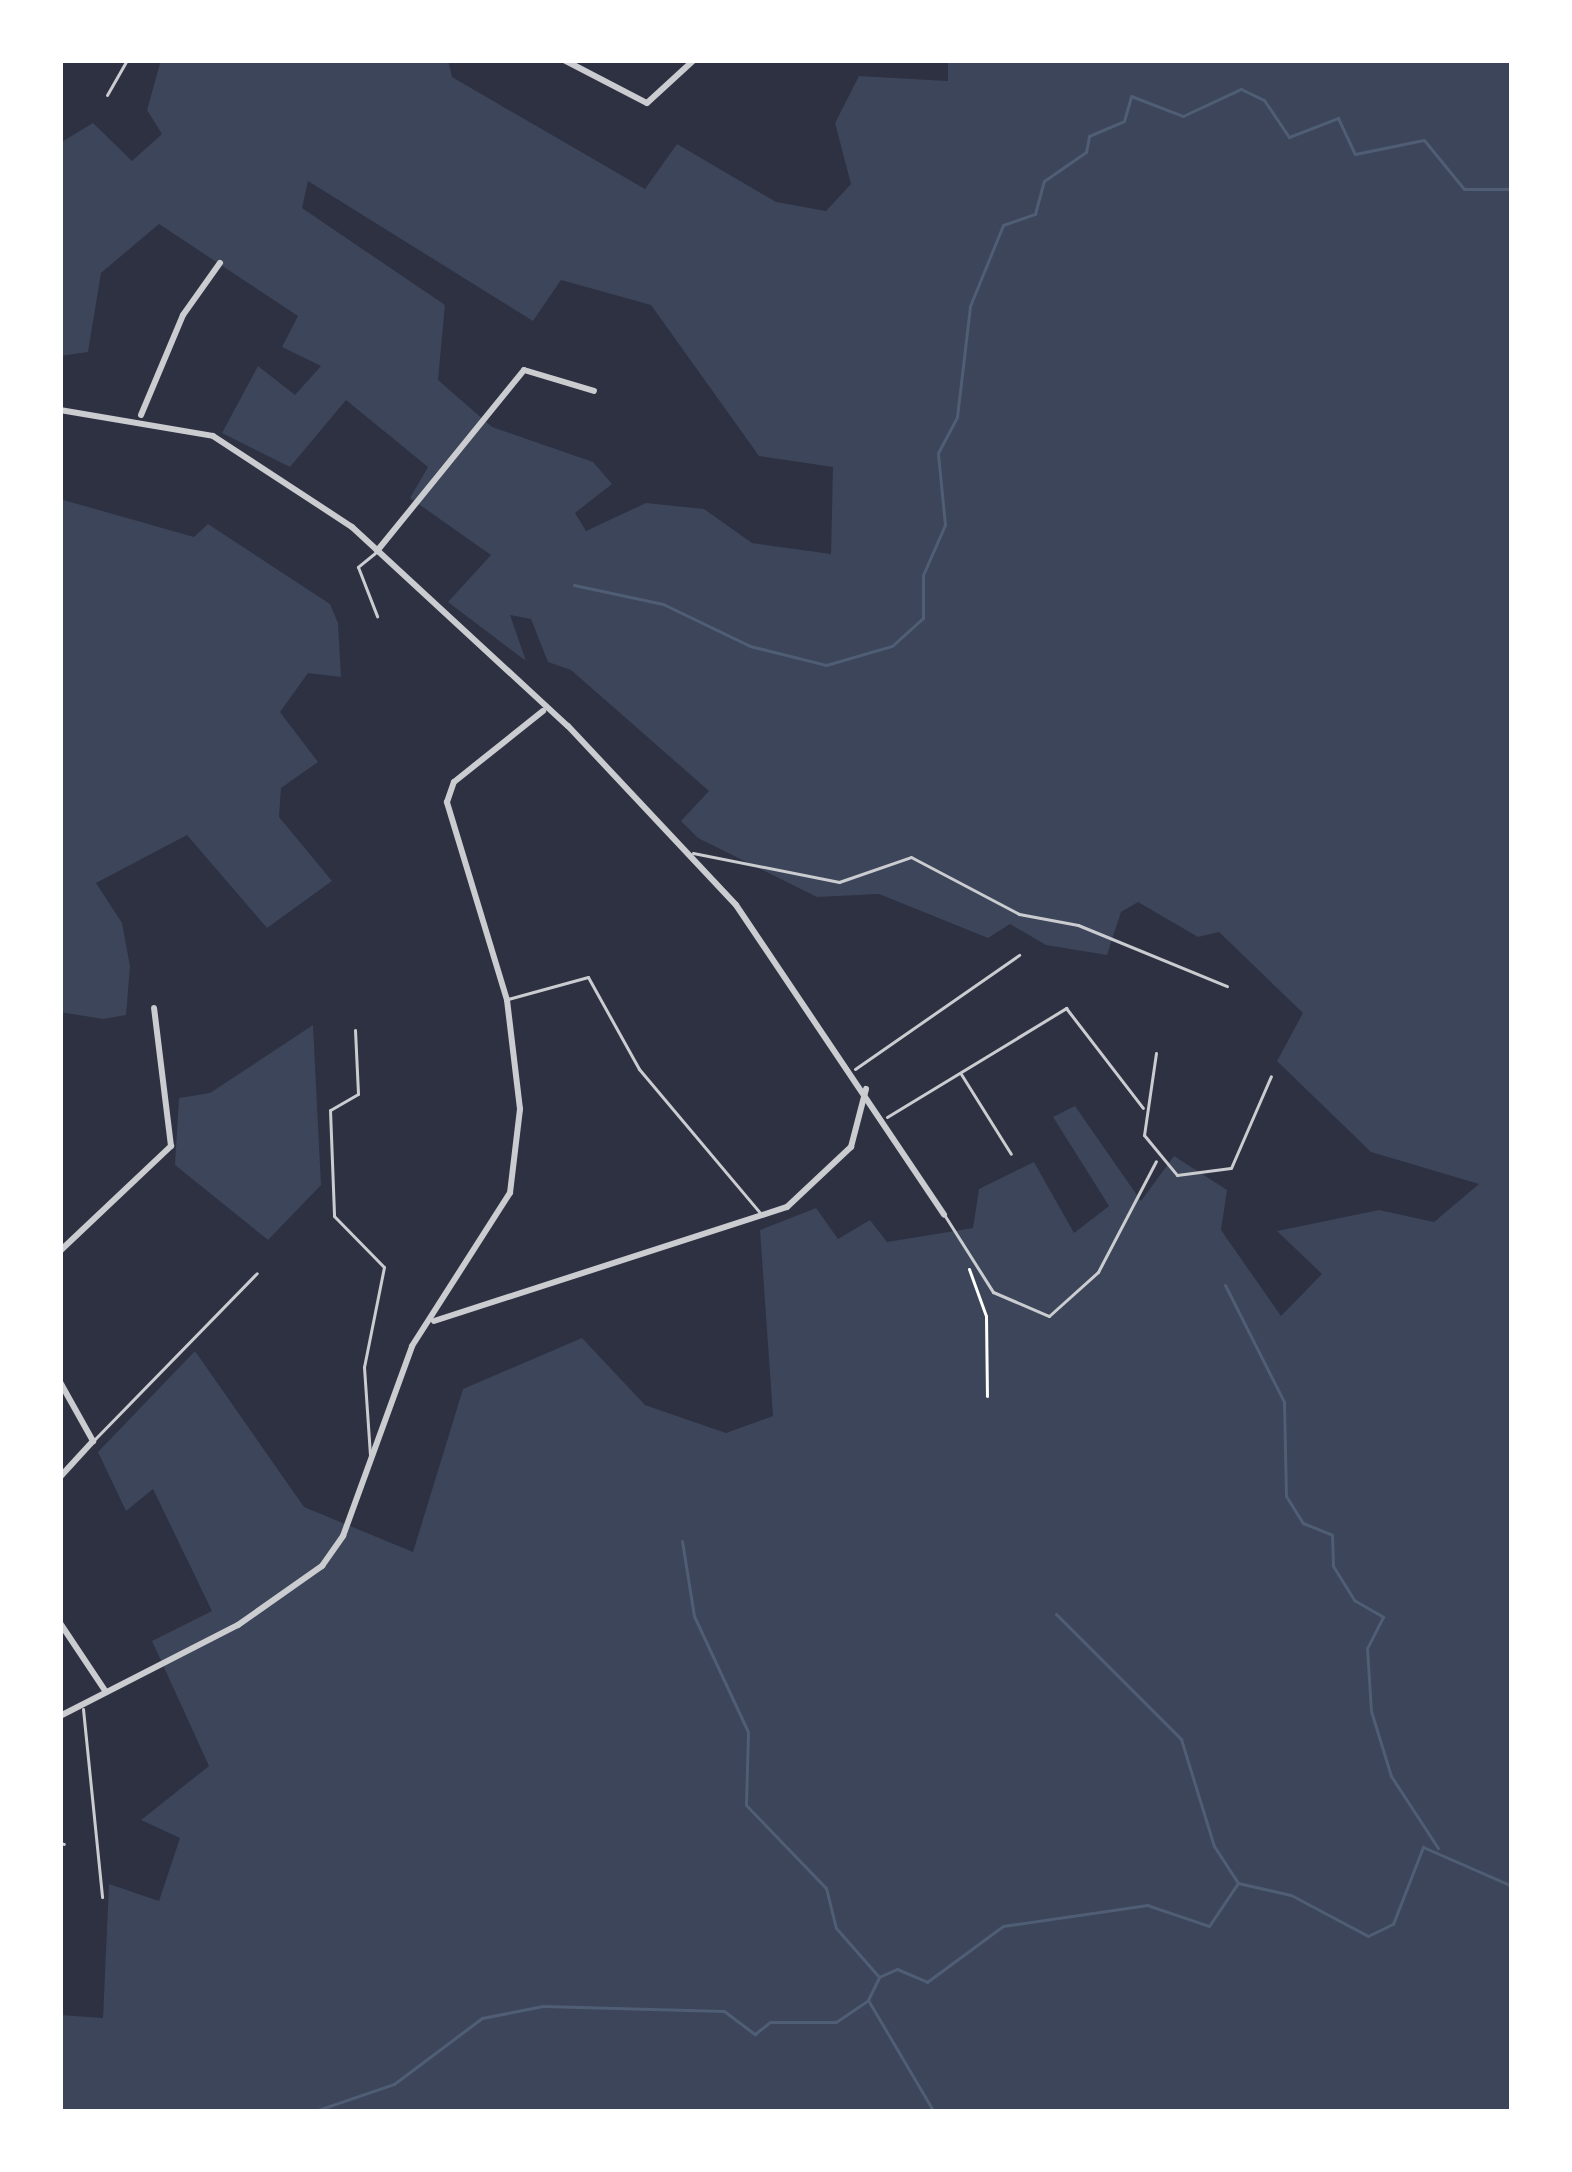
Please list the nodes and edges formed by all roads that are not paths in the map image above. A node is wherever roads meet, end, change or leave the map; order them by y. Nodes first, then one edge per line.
1 (127, 60) edge
2 (564, 60) edge
3 (694, 60) edge
4 (107, 94) dead end
5 (220, 263) dead end
6 (594, 392) dead end
7 (60, 410) edge
8 (141, 415) junction
9 (377, 551) junction
10 (377, 616) dead end
11 (543, 711) junction
12 (691, 853) junction
13 (1019, 955) dead end
14 (1227, 986) dead end
15 (507, 1000) junction
16 (154, 1008) dead end
17 (355, 1030) dead end
18 (1156, 1053) dead end
19 (855, 1069) junction
20 (959, 1072) junction
21 (1271, 1076) dead end
22 (866, 1086) junction
23 (1143, 1108) junction
24 (887, 1117) junction
25 (1011, 1154) dead end
26 (1156, 1161) junction
27 (762, 1215) junction
28 (944, 1215) joint
29 (60, 1251) edge
30 (257, 1273) dead end
31 (430, 1321) junction
32 (60, 1382) edge
33 (92, 1441) junction
34 (373, 1464) junction
35 (60, 1477) edge
36 (60, 1623) edge
37 (106, 1691) junction
38 (83, 1704) junction
39 (60, 1716) edge
40 (103, 1897) dead end

1 - 4 lane
2 - 3 street
5 - 8 street
6 - 9 street
7 - 8 street
8 - 9 street
9 - 10 lane
9 - 11 street
11 - 12 street
11 - 15 street
12 - 14 lane
12 - 19 street
13 - 19 lane
15 - 27 lane
15 - 31 street
16 - 29 street
17 - 34 lane
18 - 23 lane
19 - 22 street
20 - 23 lane
20 - 24 lane
20 - 25 lane
21 - 26 lane
22 - 24 street
22 - 27 street
23 - 26 lane
24 - 28 street
26 - 28 lane
27 - 31 street
30 - 33 lane
31 - 34 street
32 - 33 street
33 - 35 street
34 - 37 street
36 - 37 street
37 - 38 street
38 - 39 street
38 - 40 lane

